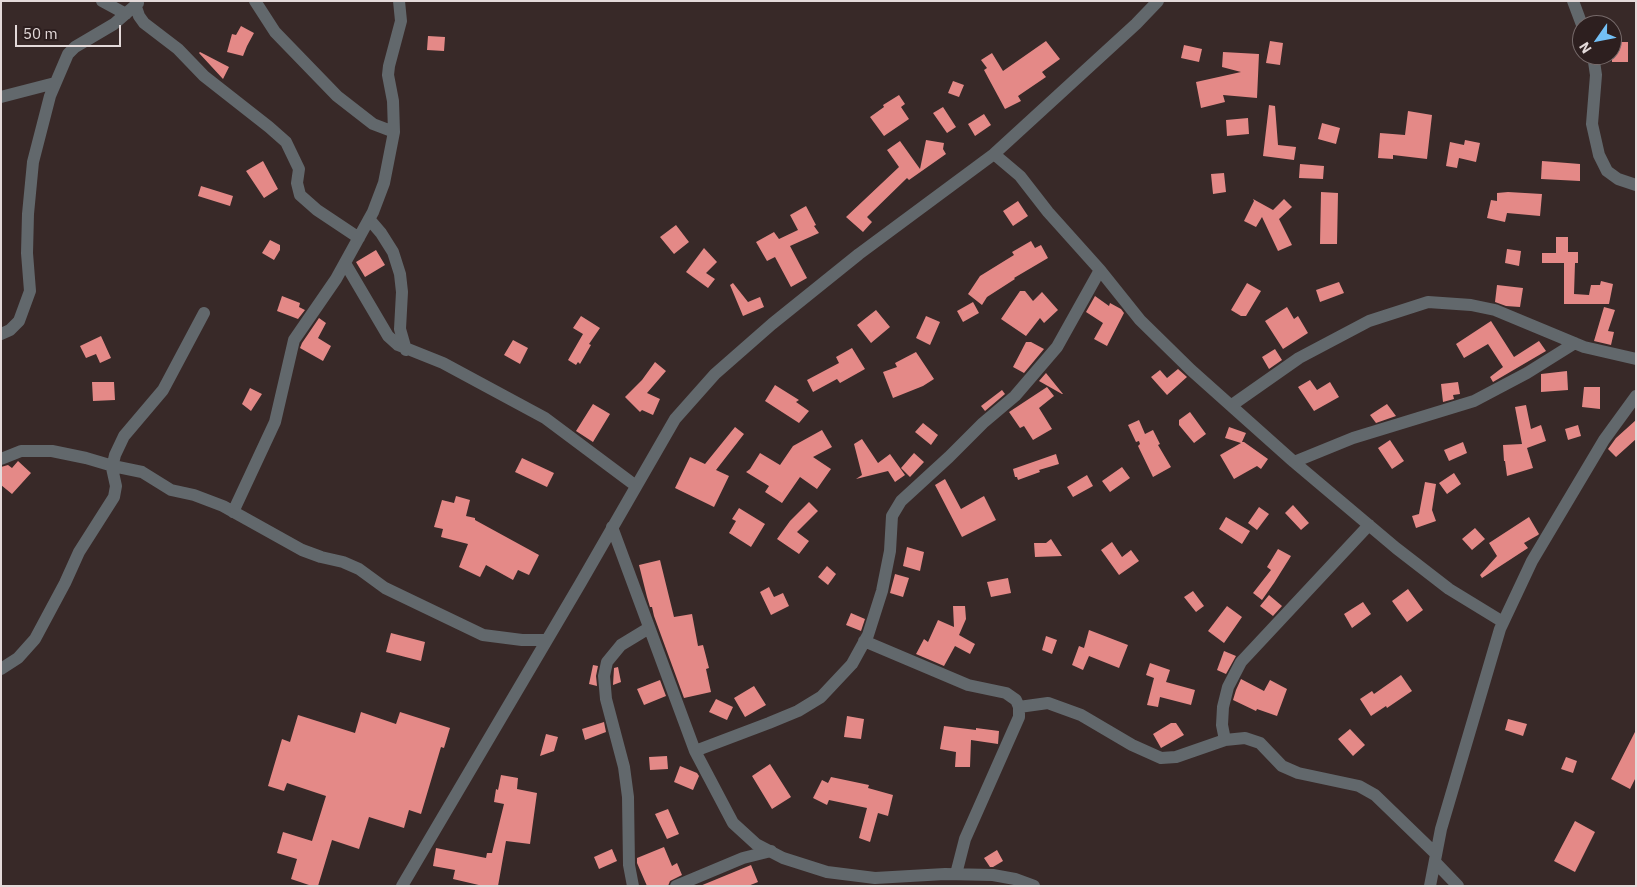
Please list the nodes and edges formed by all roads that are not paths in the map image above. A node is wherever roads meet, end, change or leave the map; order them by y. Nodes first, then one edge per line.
1 (102, 1) edge
2 (255, 1) edge
3 (400, 1) edge
4 (1158, 1) edge
5 (1573, 1) edge
6 (138, 2) edge
7 (126, 14) junction
8 (1578, 15) edge
9 (1594, 65) edge
10 (56, 83) junction
11 (1, 97) edge
12 (394, 132) junction
13 (994, 154) junction
14 (1636, 184) edge
15 (369, 219) junction
16 (359, 238) junction
17 (345, 263) junction
18 (1100, 270) junction
19 (204, 313) dead end
20 (1, 334) edge
21 (1575, 343) junction
22 (406, 350) junction
23 (1636, 359) edge
24 (1636, 396) edge
25 (1232, 405) junction
26 (1, 459) edge
27 (1294, 462) junction
28 (112, 466) junction
29 (636, 486) junction
30 (233, 512) junction
31 (1369, 526) junction
32 (612, 527) junction
33 (1503, 622) junction
34 (649, 628) junction
35 (547, 640) junction
36 (864, 641) junction
37 (1, 669) edge
38 (1020, 707) junction
39 (1225, 740) junction
40 (695, 751) junction
41 (771, 851) junction
42 (1436, 858) junction
43 (956, 874) junction
44 (402, 886) edge
45 (633, 886) edge
46 (676, 886) edge
47 (1034, 886) edge
48 (1430, 886) edge
49 (1458, 886) edge

1 - 7 street
2 - 12 street
3 - 12 street
4 - 13 street
5 - 8 street
6 - 7 street
6 - 16 street
7 - 10 street
9 - 14 street
10 - 11 street
10 - 20 street
12 - 15 street
13 - 18 street
13 - 29 street
15 - 16 street
15 - 22 street
16 - 17 street
17 - 22 street
17 - 30 street
18 - 25 street
18 - 36 street
19 - 28 street
21 - 23 street
21 - 25 street
21 - 27 street
22 - 29 street
24 - 33 street
25 - 27 street
26 - 28 street
27 - 31 street
28 - 30 street
28 - 37 street
29 - 32 street
30 - 35 street
31 - 33 street
31 - 39 street
32 - 34 street
32 - 35 street
33 - 42 street
34 - 40 street
34 - 45 street
35 - 44 street
36 - 38 street
36 - 40 street
38 - 39 street
38 - 43 street
39 - 42 street
40 - 41 street
41 - 43 street
41 - 46 street
42 - 48 street
42 - 49 street
43 - 47 street

